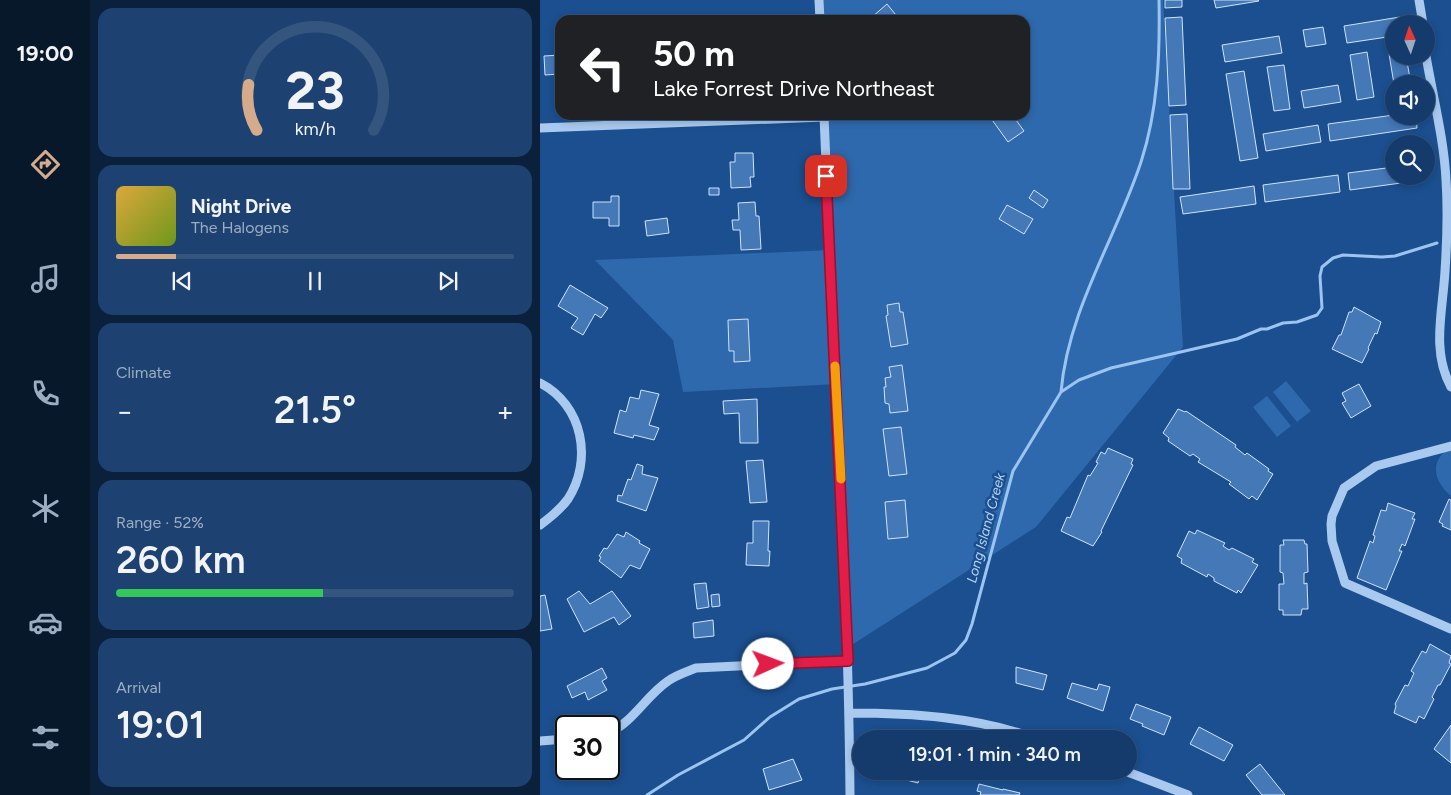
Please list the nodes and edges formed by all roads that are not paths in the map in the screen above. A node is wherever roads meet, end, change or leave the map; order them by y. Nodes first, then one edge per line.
1 (819, 0) edge
2 (1419, 0) edge
3 (820, 15) edge
4 (1422, 15) edge
5 (1427, 65) edge
6 (729, 120) edge
7 (824, 120) edge
8 (540, 128) edge
9 (540, 383) edge
10 (1451, 387) edge
11 (1451, 446) edge
12 (540, 525) edge
13 (1451, 629) edge
14 (848, 661) junction
15 (850, 713) junction
16 (620, 726) edge
17 (1010, 730) edge
18 (555, 739) edge
19 (540, 740) edge
20 (1137, 776) edge
21 (850, 795) edge
22 (1188, 795) edge

1 - 3 street
2 - 4 street
5 - 10 street
6 - 8 street
7 - 14 street
9 - 12 street
11 - 13 street
14 - 15 street
14 - 16 street
15 - 17 street
15 - 21 street
18 - 19 street
20 - 22 street

